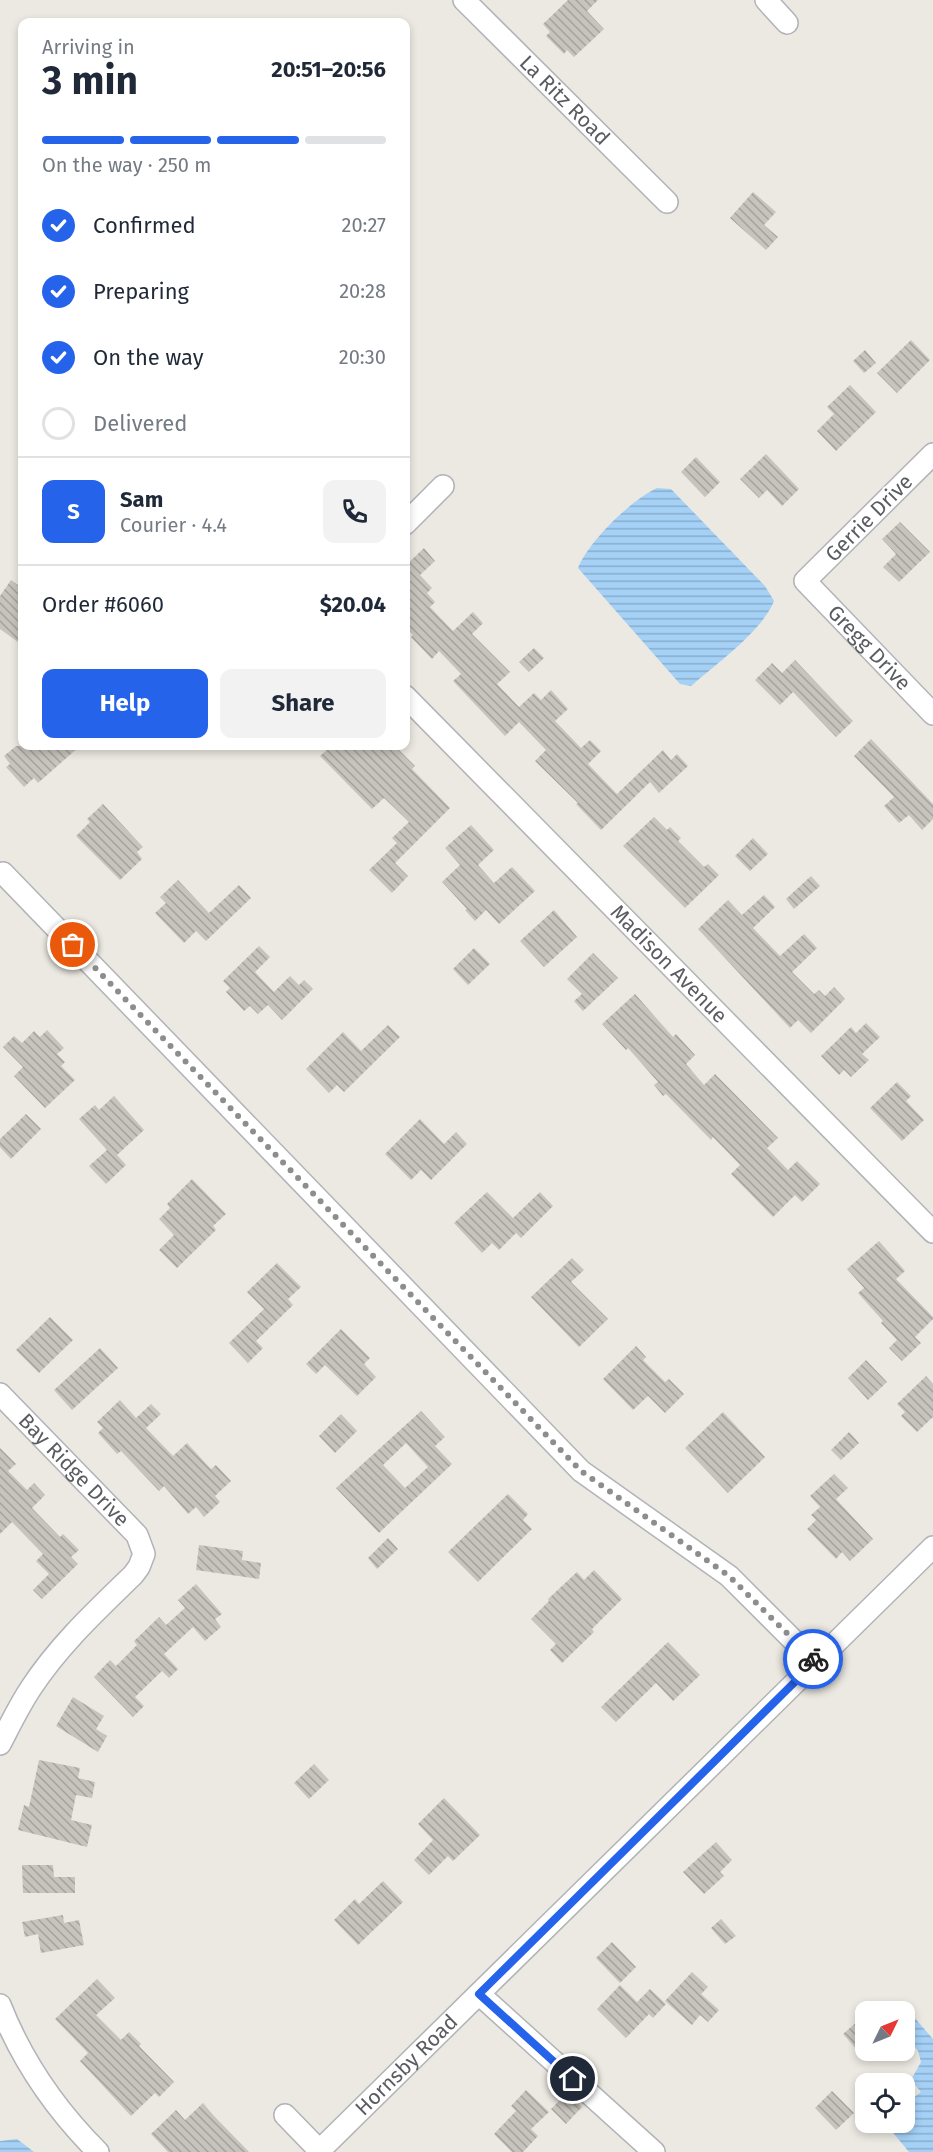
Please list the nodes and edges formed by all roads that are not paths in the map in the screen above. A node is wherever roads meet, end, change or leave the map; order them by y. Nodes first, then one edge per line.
1 (464, 0) edge
2 (766, 0) edge
3 (787, 23) dead end
4 (667, 202) dead end
5 (933, 454) edge
6 (443, 486) dead end
7 (410, 519) edge
8 (805, 581) joint
9 (410, 701) edge
10 (933, 714) edge
11 (3, 873) dead end
12 (933, 1232) edge
13 (0, 1395) edge
14 (933, 1547) edge
15 (815, 1662) junction
16 (0, 1744) edge
17 (479, 1994) junction
18 (0, 2005) edge
19 (285, 2115) dead end
20 (319, 2151) edge
21 (98, 2152) edge
22 (654, 2152) edge

1 - 4 street, La Ritz Road
2 - 3 street
5 - 8 street, Gerrie Drive
6 - 7 street
8 - 10 street, Gregg Drive
9 - 12 street, Madison Avenue
11 - 15 street
13 - 16 street, Bay Ridge Drive
14 - 15 street, Hornsby Road
15 - 17 street, Hornsby Road
17 - 20 street, Hornsby Road
17 - 22 street
18 - 21 street
19 - 20 street

